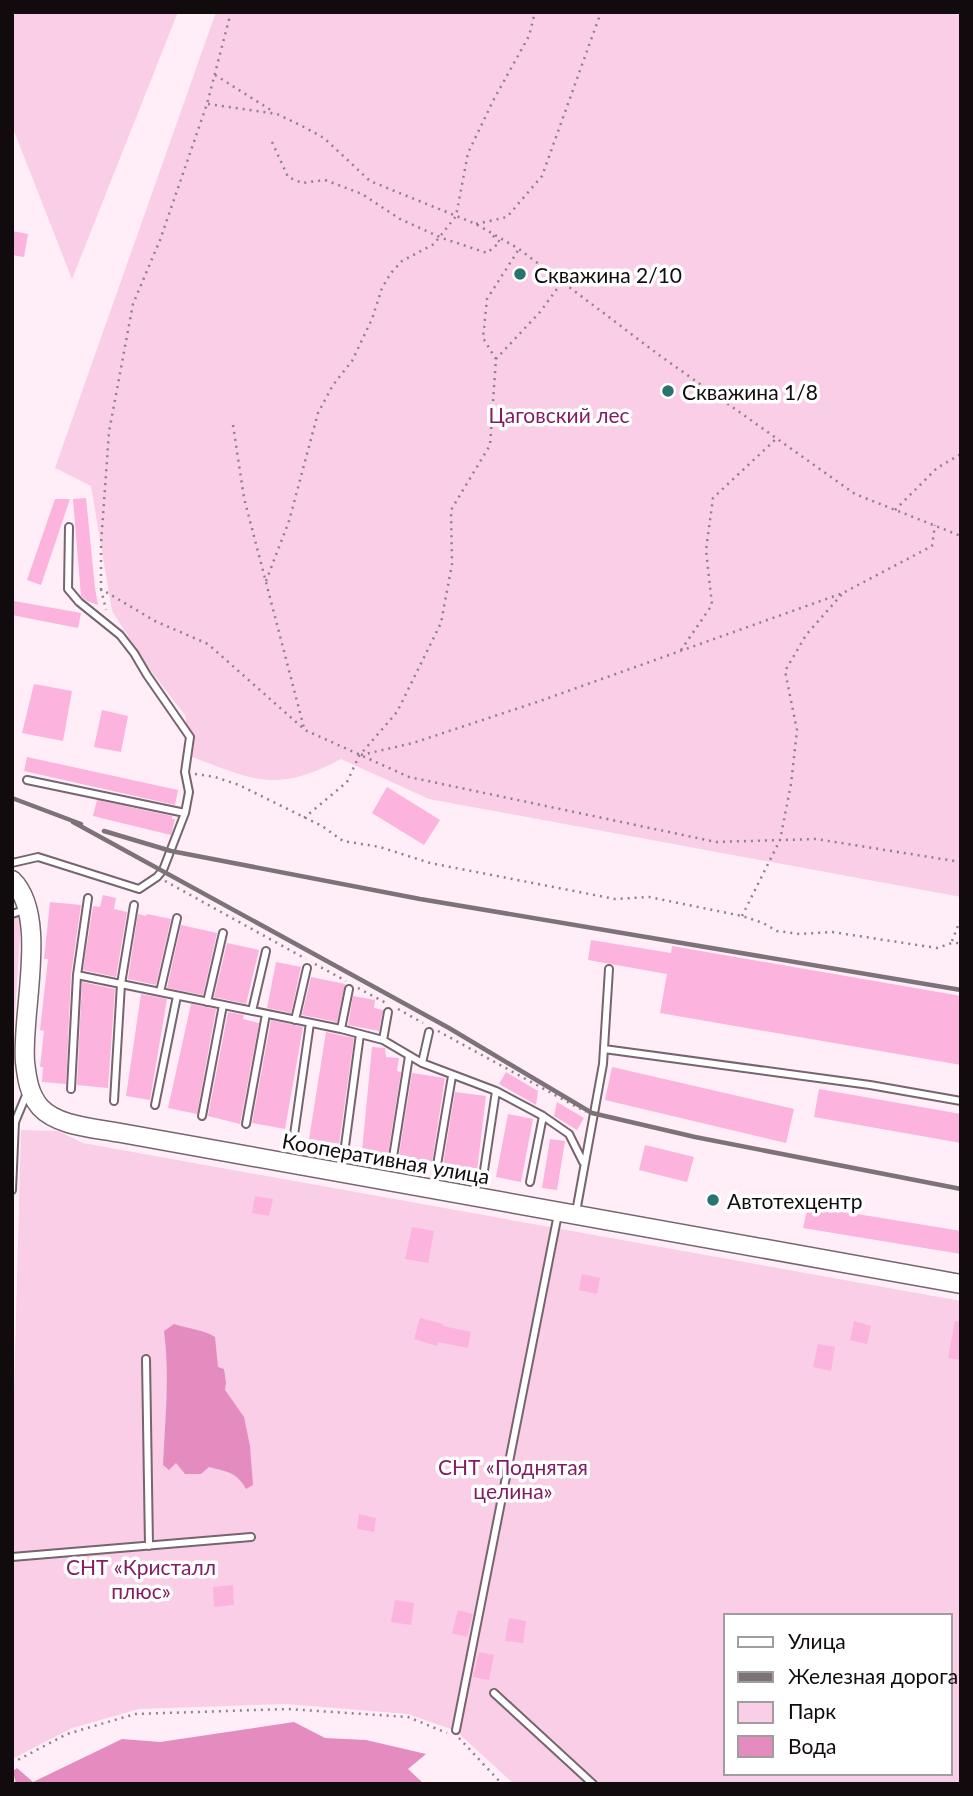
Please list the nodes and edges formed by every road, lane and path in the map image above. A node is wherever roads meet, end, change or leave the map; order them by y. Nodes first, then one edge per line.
1 (230, 12) edge
2 (535, 12) edge
3 (601, 12) edge
4 (214, 74) junction
5 (207, 104) junction
6 (277, 114) junction
7 (272, 142) dead end
8 (456, 216) junction
9 (476, 224) junction
10 (482, 228) junction
11 (438, 236) junction
12 (519, 249) junction
13 (562, 282) junction
14 (496, 359) junction
15 (233, 425) dead end
16 (777, 438) junction
17 (961, 454) edge
18 (895, 510) junction
19 (935, 525) junction
20 (68, 527) dead end
21 (961, 536) edge
22 (266, 581) junction
23 (101, 589) junction
24 (843, 593) junction
25 (111, 626) junction
26 (681, 650) junction
27 (305, 730) junction
28 (359, 756) junction
29 (185, 772) junction
30 (27, 780) dead end
31 (185, 813) junction
32 (304, 818) junction
33 (780, 840) junction
34 (961, 862) edge
35 (12, 863) edge
36 (157, 877) junction
37 (12, 880) edge
38 (88, 898) dead end
39 (134, 905) dead end
40 (21, 911) edge
41 (742, 916) junction
42 (177, 918) dead end
43 (961, 918) edge
44 (223, 933) dead end
45 (952, 943) junction
46 (961, 943) edge
47 (266, 951) dead end
48 (307, 968) dead end
49 (609, 968) dead end
50 (76, 975) junction
51 (121, 984) junction
52 (349, 989) dead end
53 (160, 992) junction
54 (177, 996) junction
55 (207, 1002) junction
56 (387, 1003) dead end
57 (223, 1005) junction
58 (399, 1010) dead end
59 (252, 1011) junction
60 (388, 1012) dead end
61 (266, 1014) junction
62 (295, 1020) junction
63 (310, 1023) junction
64 (423, 1023) dead end
65 (341, 1029) junction
66 (432, 1031) joint
67 (360, 1034) junction
68 (383, 1040) junction
69 (604, 1049) junction
70 (409, 1056) junction
71 (422, 1063) junction
72 (452, 1076) junction
73 (29, 1089) junction
74 (71, 1089) dead end
75 (496, 1091) junction
76 (114, 1101) dead end
77 (961, 1101) edge
78 (155, 1105) dead end
79 (202, 1116) dead end
80 (543, 1116) junction
81 (592, 1116) junction
82 (246, 1124) dead end
83 (294, 1135) dead end
84 (345, 1146) dead end
85 (393, 1157) dead end
86 (583, 1162) junction
87 (437, 1165) dead end
88 (483, 1177) dead end
89 (530, 1182) dead end
90 (12, 1190) edge
91 (567, 1214) junction
92 (961, 1284) edge
93 (146, 1359) dead end
94 (251, 1537) dead end
95 (149, 1546) junction
96 (12, 1557) edge
97 (494, 1693) dead end
98 (456, 1731) dead end
99 (12, 1763) edge
100 (502, 1784) edge
101 (593, 1784) edge

1 - 4 path
2 - 8 path
3 - 9 path
4 - 5 path
4 - 6 path
5 - 6 path
5 - 23 path
6 - 8 path
7 - 11 path
8 - 9 path
8 - 11 path
9 - 10 path
10 - 11 path
10 - 12 path
11 - 22 path
12 - 13 path
12 - 14 path
13 - 14 path
13 - 16 path
14 - 28 path
15 - 22 path
16 - 18 path
16 - 26 path
17 - 18 path
18 - 19 path
19 - 21 path
19 - 24 path
20 - 25 lane
22 - 27 path
23 - 25 path
23 - 27 path
24 - 26 path
24 - 33 path
25 - 29 lane
26 - 28 path
27 - 28 path
28 - 32 path
28 - 33 path
29 - 31 lane
29 - 32 path
30 - 31 lane
31 - 36 lane
32 - 41 path
33 - 34 path
33 - 41 path
35 - 36 lane
36 - 56 path
37 - 40 main road
38 - 50 lane
39 - 51 lane
40 - 73 main road
41 - 45 path
42 - 53 lane
43 - 45 path
44 - 55 lane
45 - 46 path
47 - 59 lane
48 - 62 lane
49 - 69 lane
50 - 51 lane
50 - 74 lane
51 - 53 lane
51 - 76 lane
52 - 65 lane
53 - 54 lane
54 - 55 lane
54 - 78 lane
55 - 57 lane
57 - 59 lane
57 - 79 lane
58 - 64 path
59 - 61 lane
60 - 68 lane
61 - 62 lane
61 - 82 lane
62 - 63 lane
63 - 65 lane
63 - 83 lane
65 - 67 lane
66 - 71 lane
66 - 81 path
67 - 68 lane
67 - 84 lane
68 - 70 lane
69 - 77 lane
69 - 81 lane
70 - 71 lane
70 - 85 lane
71 - 72 lane
72 - 75 lane
72 - 87 lane
73 - 90 lane
73 - 91 main road, Кооперативная улица
75 - 80 lane
75 - 88 lane
80 - 86 lane
80 - 89 lane
81 - 86 lane
86 - 91 lane
91 - 92 main road, Кооперативная улица
91 - 98 lane
93 - 95 lane
94 - 95 lane
95 - 96 lane
97 - 101 lane
99 - 100 path

